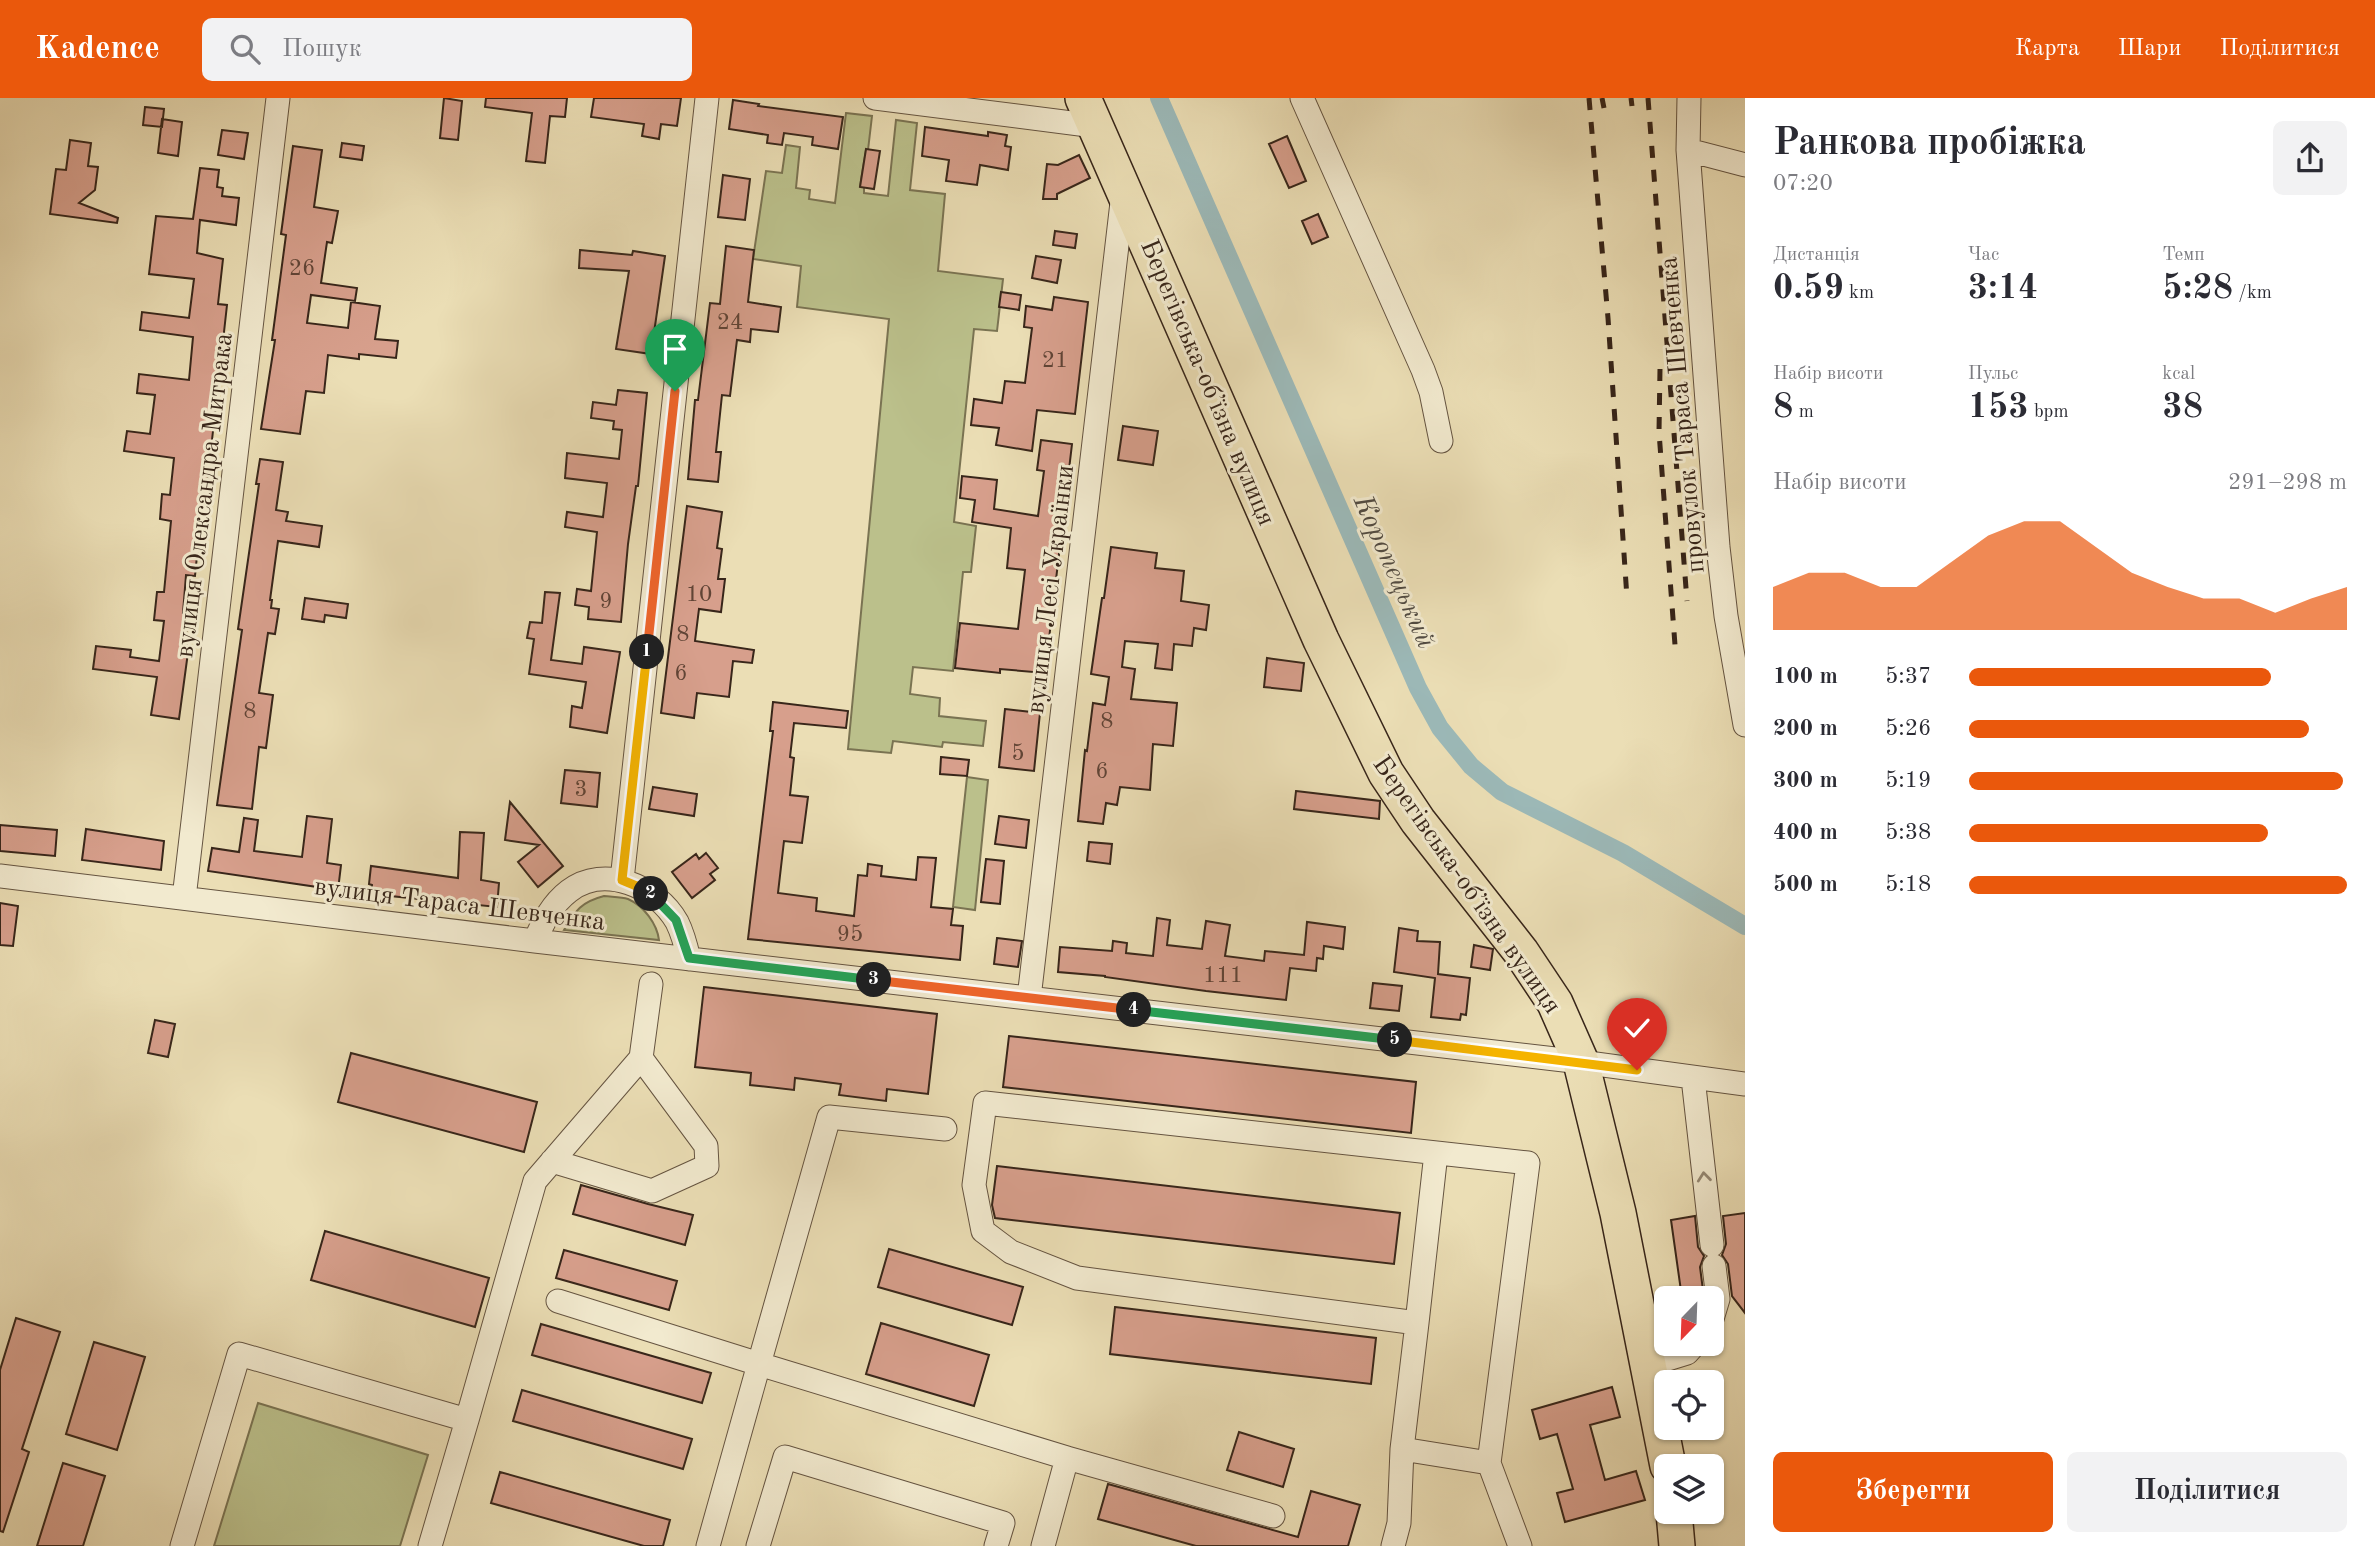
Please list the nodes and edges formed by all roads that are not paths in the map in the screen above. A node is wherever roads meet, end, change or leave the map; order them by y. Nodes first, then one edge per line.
1 (275, 98) edge
2 (708, 98) edge
3 (875, 98) edge
4 (1302, 98) edge
5 (1689, 98) edge
6 (1089, 112) edge
7 (1688, 150) junction
8 (1745, 164) edge
9 (1124, 187) junction
10 (1441, 441) dead end
11 (1745, 725) edge
12 (0, 876) edge
13 (622, 880) junction
14 (184, 898) junction
15 (536, 941) junction
16 (689, 958) junction
17 (650, 985) dead end
18 (1029, 998) junction
19 (641, 1058) junction
20 (1581, 1062) junction
21 (1693, 1078) junction
22 (1745, 1084) edge
23 (945, 1129) dead end
24 (1436, 1153) junction
25 (552, 1161) junction
26 (1716, 1286) edge
27 (558, 1301) dead end
28 (1417, 1323) junction
29 (1677, 1356) edge
30 (760, 1364) junction
31 (1648, 1365) junction
32 (467, 1420) junction
33 (1402, 1450) junction
34 (1666, 1454) edge
35 (1067, 1458) junction
36 (1489, 1463) junction
37 (1273, 1516) dead end
38 (1675, 1524) edge
39 (182, 1546) edge
40 (430, 1546) edge
41 (708, 1546) edge
42 (758, 1546) edge
43 (996, 1546) edge
44 (1043, 1546) edge
45 (1393, 1546) edge
46 (1520, 1546) edge
47 (1678, 1546) edge

1 - 14 street, вулиця Олександра Митрака
2 - 13 street
3 - 6 street
4 - 10 street
5 - 7 street, провулок Тараса Шевченка
6 - 9 highway, Берегівська-обʼїзна вулиця
7 - 8 street
7 - 11 street, провулок Тараса Шевченка
9 - 18 street, вулиця Лесі Українки
9 - 20 highway, Берегівська-обʼїзна вулиця
12 - 14 street, вулиця Тараса Шевченка
13 - 15 street
13 - 16 street
14 - 15 street, вулиця Тараса Шевченка
15 - 16 street, вулиця Тараса Шевченка
16 - 18 street, вулиця Тараса Шевченка
17 - 19 street
18 - 20 street, вулиця Тараса Шевченка
19 - 25 street
19 - 25 street
20 - 21 street, вулиця Тараса Шевченка
20 - 31 highway, Берегівська-обʼїзна вулиця
21 - 22 street, вулиця Тараса Шевченка
26 -> 21 street
23 - 30 street
24 - 28 street
24 - 28 street
24 - 36 street
25 - 32 street
27 - 30 street
28 - 33 street
29 - 31 street
30 - 35 street
30 - 41 street
31 - 34 highway, Берегівська-обʼїзна вулиця
32 - 39 street
32 - 40 street
33 - 36 street
33 - 45 street
35 - 37 street
35 - 44 street
36 - 46 street
38 - 47 highway
42 - 43 street

